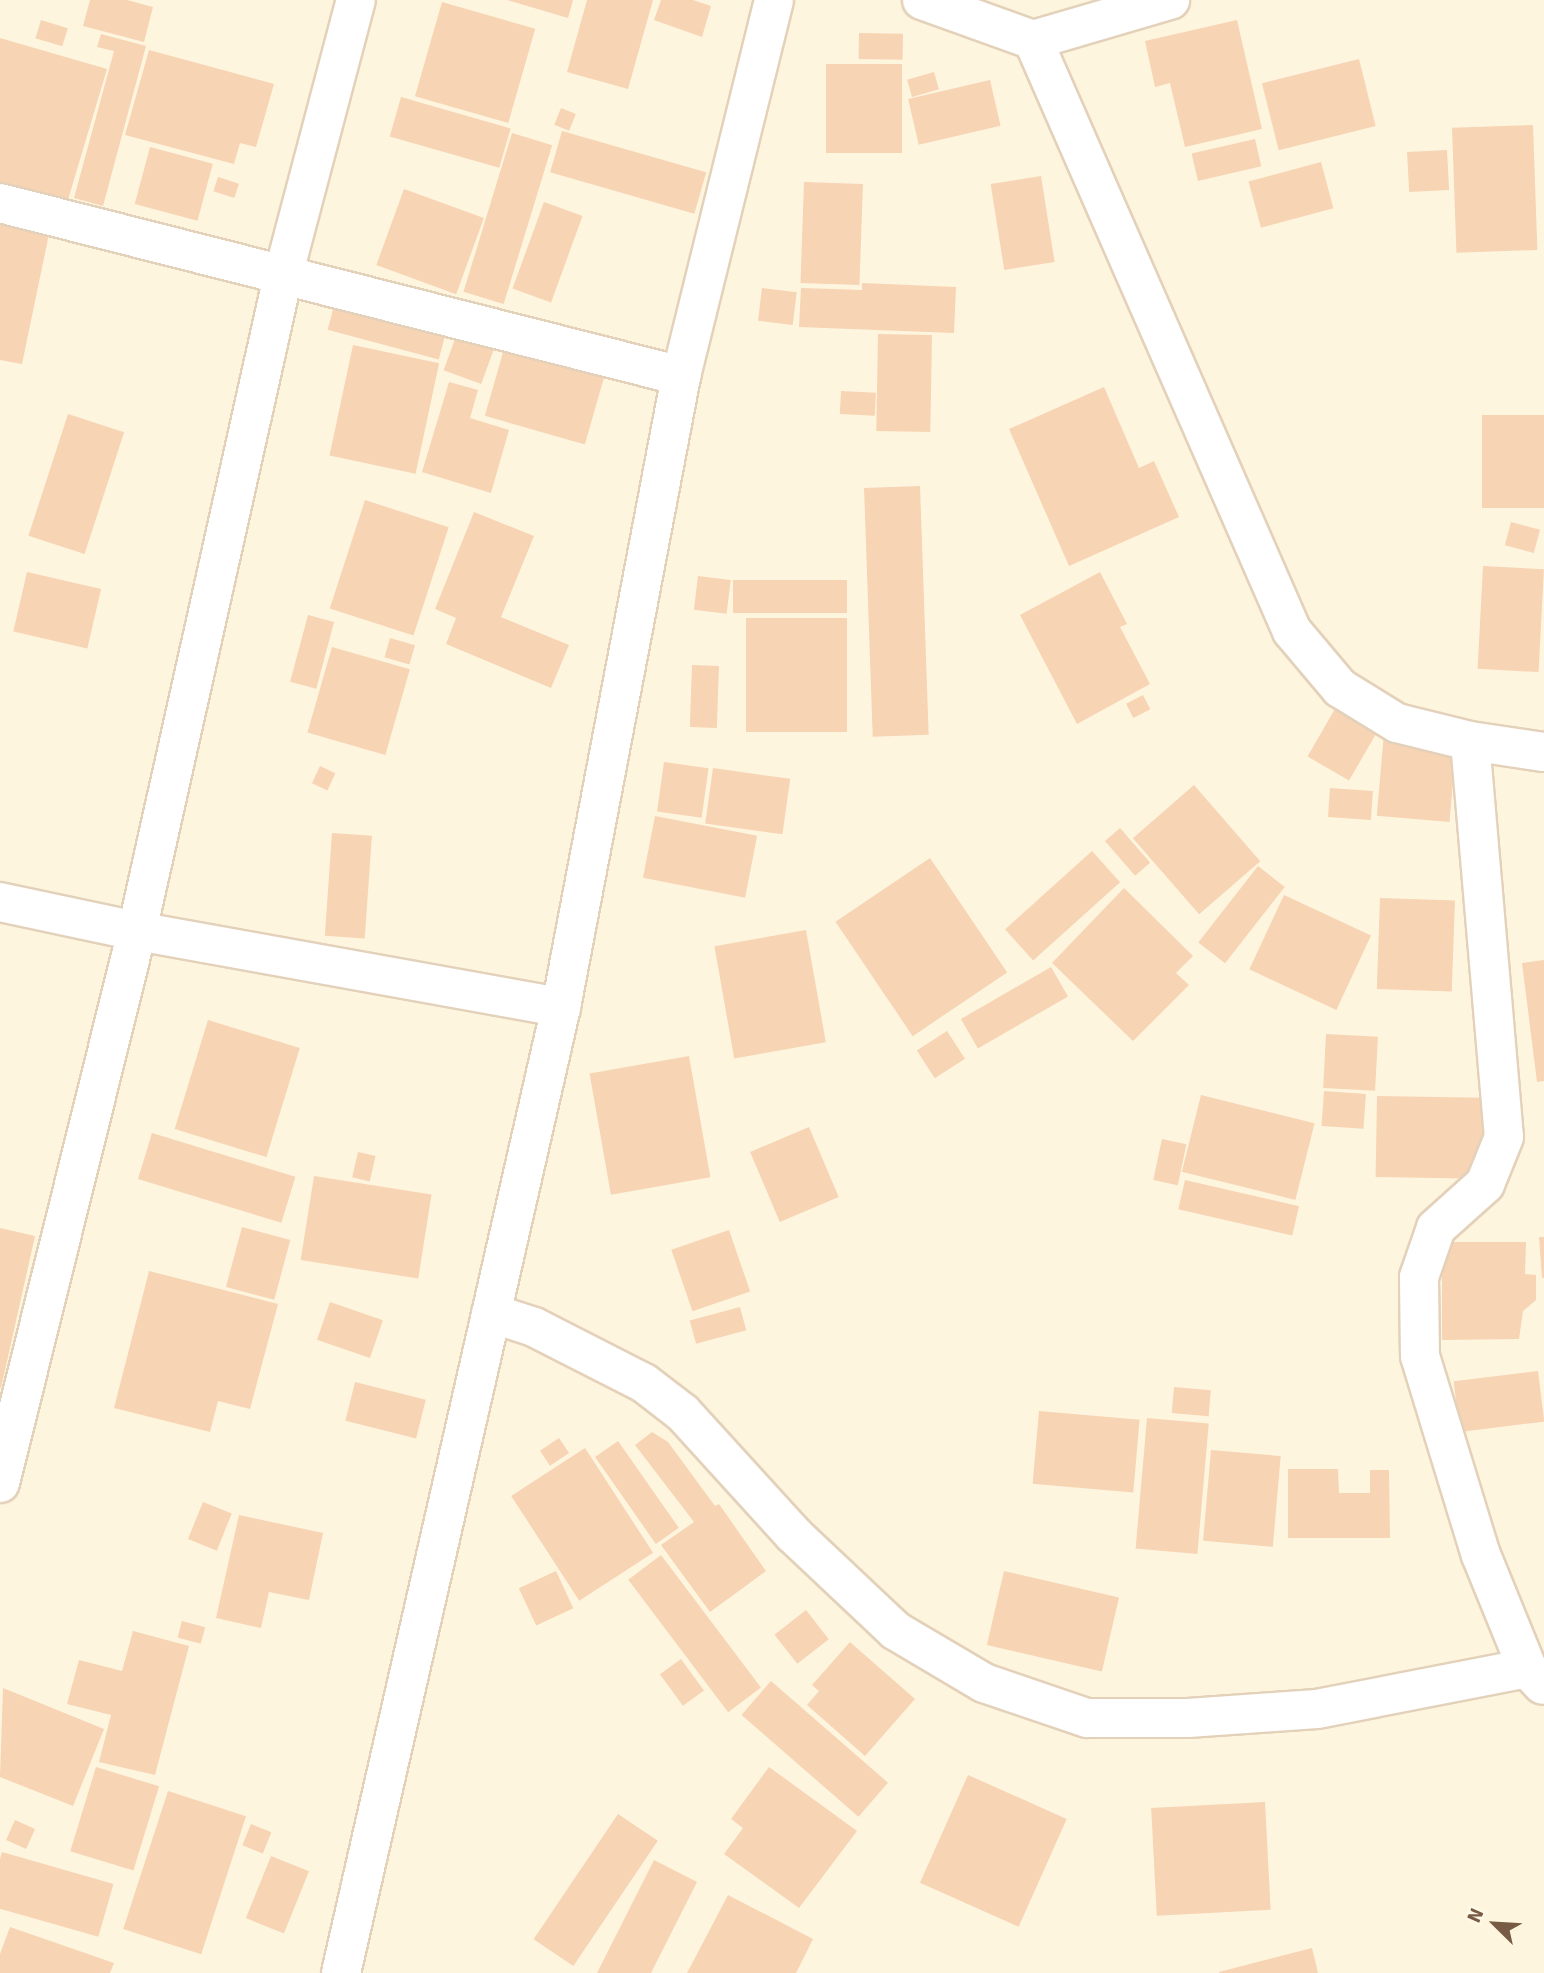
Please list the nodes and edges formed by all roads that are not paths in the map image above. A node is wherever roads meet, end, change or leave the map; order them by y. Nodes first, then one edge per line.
1 (356, 0) edge
2 (774, 0) edge
3 (922, 0) edge
4 (1170, 0) edge
5 (1033, 40) junction
6 (0, 203) edge
7 (284, 272) junction
8 (681, 376) junction
9 (1470, 741) junction
10 (1544, 752) edge
11 (0, 901) edge
12 (137, 931) junction
13 (562, 1007) junction
14 (491, 1313) junction
15 (0, 1483) edge
16 (1535, 1677) edge
17 (341, 1973) edge

1 - 7 street
2 - 8 street
3 - 5 street
4 - 5 street
5 - 9 street
6 - 7 street
7 - 8 street
7 - 12 street
8 - 13 street
9 - 10 street
9 - 16 street
11 - 12 street
12 - 13 street
12 - 15 street
13 - 14 street
14 - 16 street
14 - 17 street

